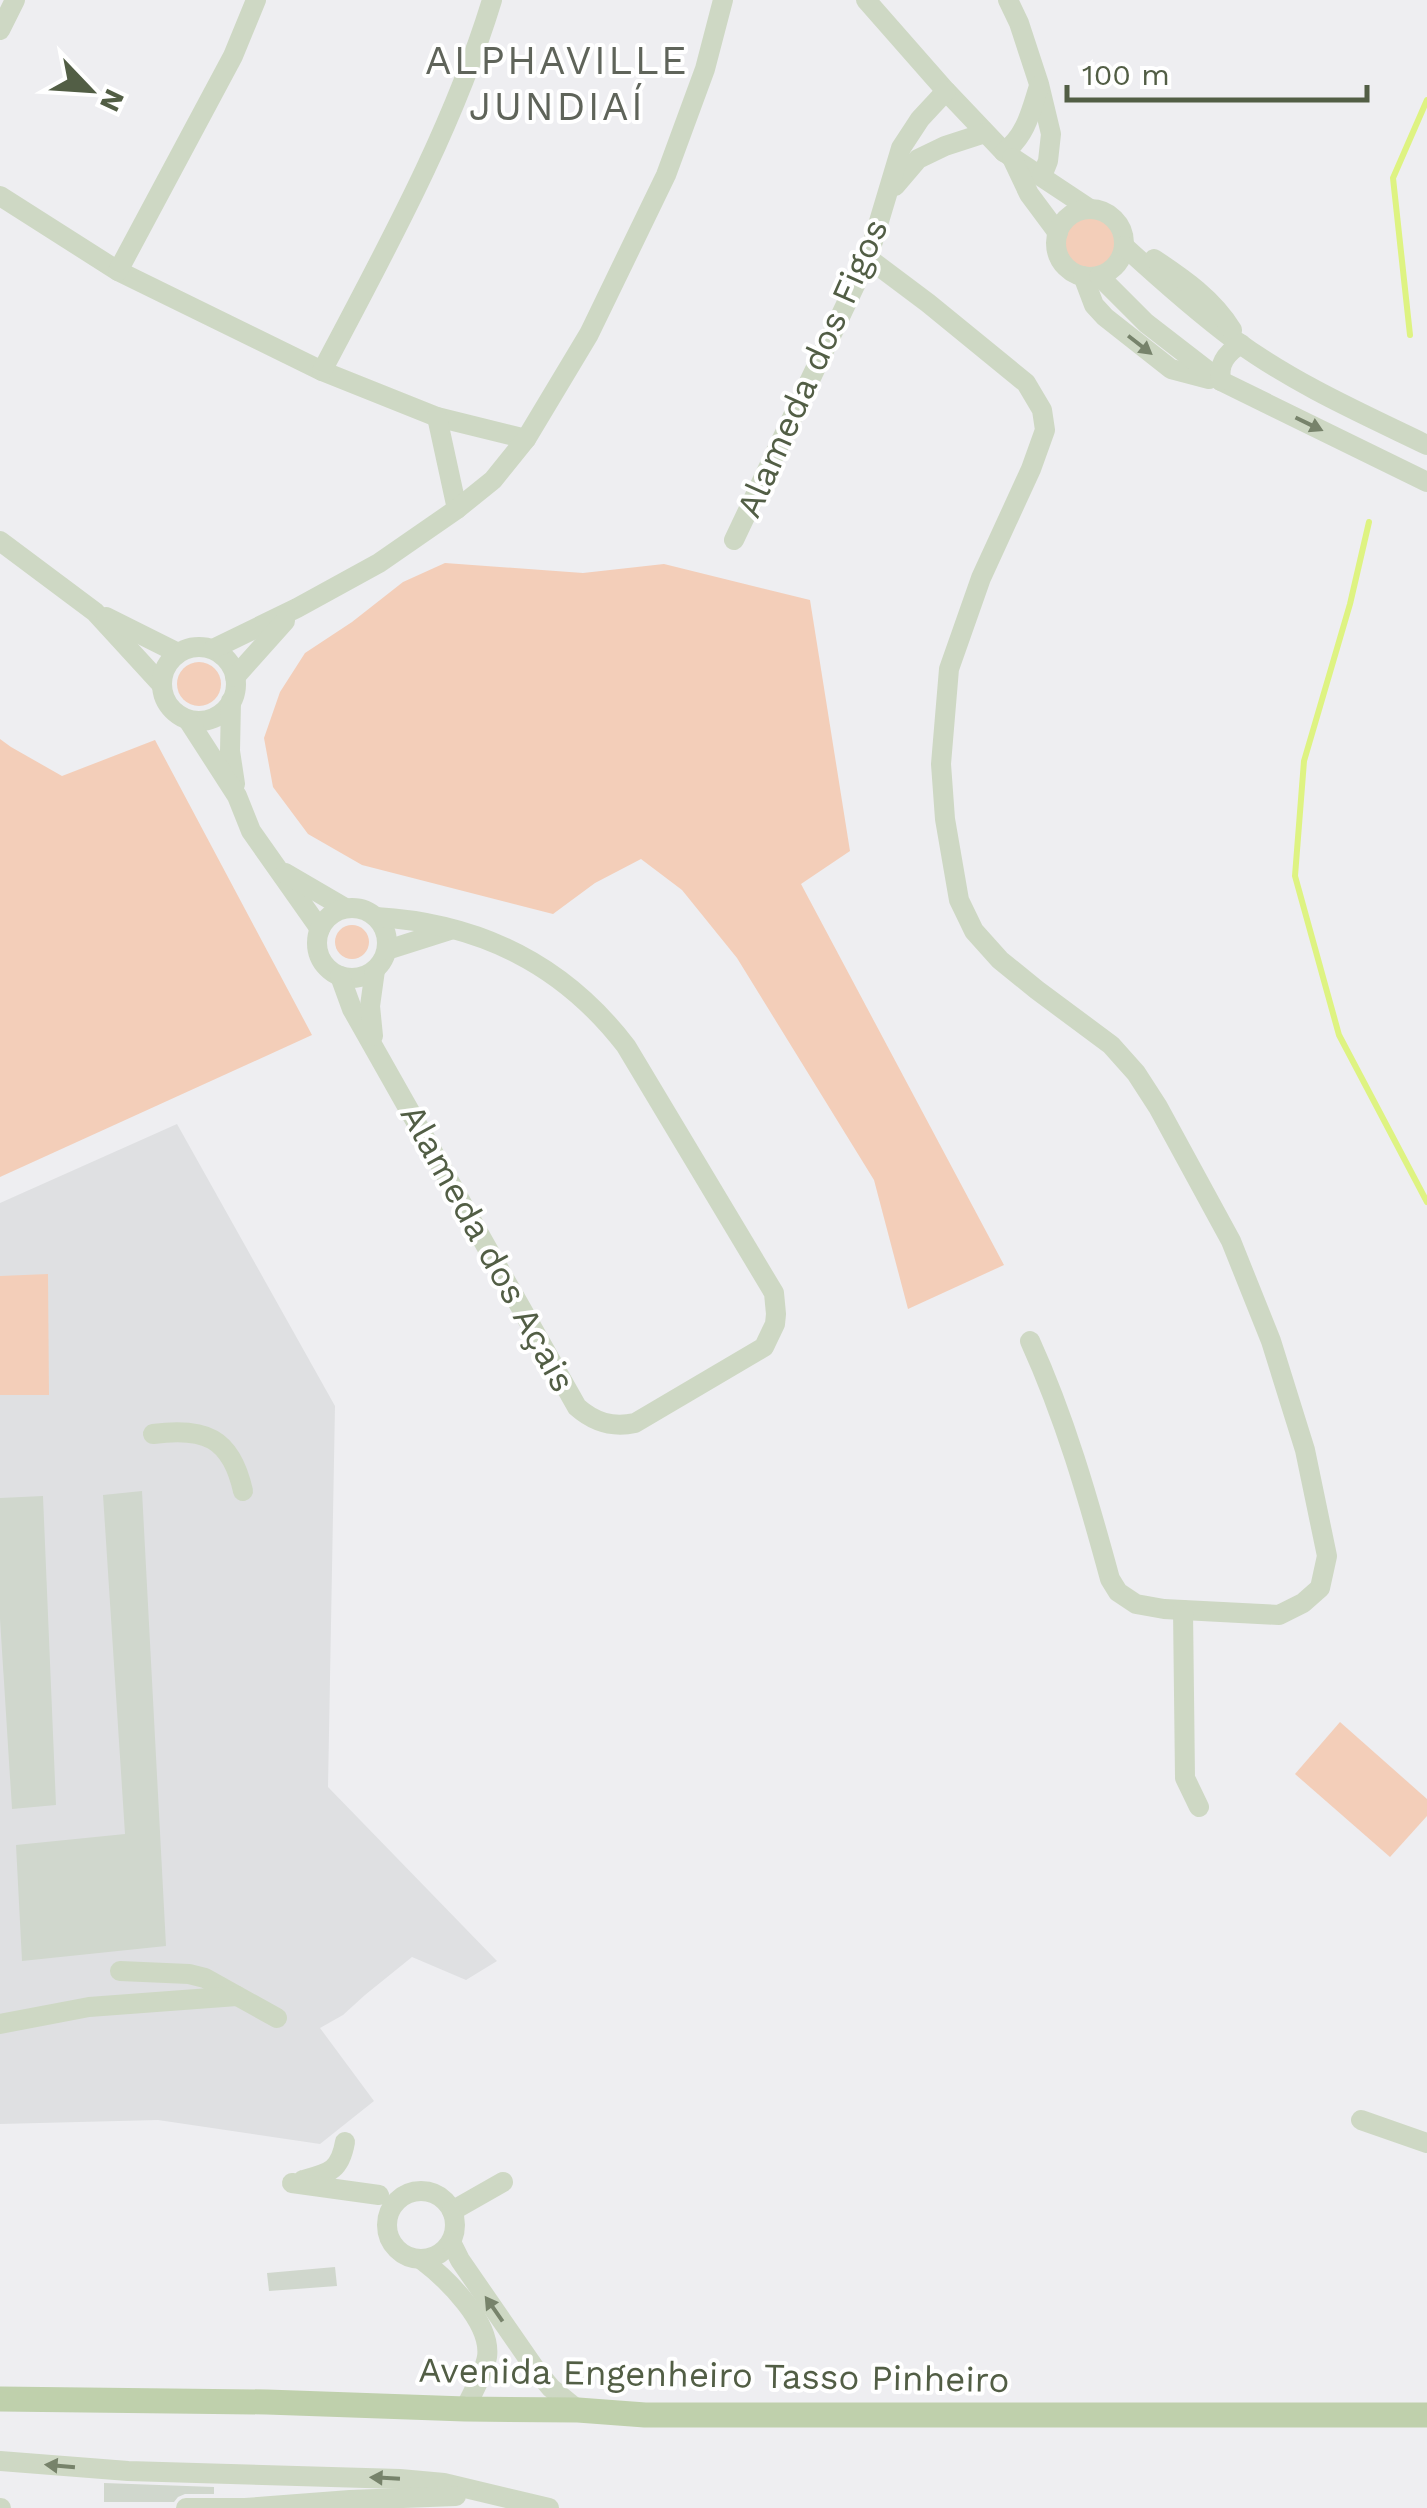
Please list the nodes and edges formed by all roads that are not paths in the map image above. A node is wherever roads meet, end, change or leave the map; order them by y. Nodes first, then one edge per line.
1 (15, 0) edge
2 (256, 0) edge
3 (492, 0) edge
4 (723, 0) edge
5 (866, 0) edge
6 (1008, 0) edge
7 (0, 30) edge
8 (1039, 84) junction
9 (946, 90) junction
10 (985, 133) junction
11 (1008, 155) junction
12 (1042, 176) junction
13 (0, 196) edge
14 (888, 196) junction
15 (1090, 209) junction
16 (1058, 234) junction
17 (1124, 240) junction
18 (868, 258) junction
19 (118, 271) junction
20 (1091, 276) junction
21 (1240, 344) junction
22 (322, 371) junction
23 (1221, 382) junction
24 (437, 416) junction
25 (526, 439) junction
26 (1427, 446) edge
27 (1427, 482) edge
28 (458, 509) junction
29 (0, 540) edge
30 (734, 540) dead end
31 (297, 608) junction
32 (95, 612) junction
33 (212, 649) junction
34 (178, 653) junction
35 (235, 677) junction
36 (161, 684) junction
37 (232, 702) junction
38 (188, 720) junction
39 (237, 796) junction
40 (280, 869) junction
41 (345, 908) junction
42 (376, 917) junction
43 (320, 929) junction
44 (452, 929) junction
45 (386, 950) junction
46 (374, 970) junction
47 (340, 976) junction
48 (373, 1043) junction
49 (1030, 1341) dead end
50 (153, 1434) dead end
51 (243, 1492) dead end
52 (1184, 1610) junction
53 (1198, 1807) dead end
54 (120, 1971) dead end
55 (237, 1996) junction
56 (277, 2018) dead end
57 (0, 2024) edge
58 (1361, 2120) dead end
59 (345, 2142) dead end
60 (1427, 2143) edge
61 (503, 2182) dead end
62 (379, 2195) dead end
63 (452, 2211) junction
64 (451, 2242) junction
65 (422, 2260) junction
66 (0, 2398) edge
67 (465, 2409) junction
68 (578, 2410) junction
69 (1427, 2415) edge
70 (0, 2461) edge
71 (538, 2506) edge
72 (186, 2508) edge

1 - 7 street
2 - 19 street
3 - 22 street
4 - 25 street
5 - 9 street
6 - 8 street
8 - 11 street
8 - 12 street
9 - 10 street
9 - 14 street, Alameda dos Figos
10 - 11 street
10 - 14 street, Alameda dos Figos
11 - 12 street
11 - 16 street
12 - 15 street
13 - 19 street
14 - 18 street, Alameda dos Figos
15 - 16 street
15 - 17 street
16 - 20 street
17 - 20 street
17 - 21 street
18 - 30 street, Alameda dos Figos
18 - 52 street
19 - 22 street
20 -> 23 street
21 - 23 street
21 - 26 street
22 - 24 street
23 -> 27 street
24 - 25 street
24 - 28 street
25 - 28 street
28 - 31 street
29 - 32 street
31 - 33 street
31 - 35 street
32 - 34 street
32 - 36 street
33 - 34 street
33 - 35 street
34 - 36 street
35 - 37 street
36 - 38 street
37 - 38 street
37 - 39 street
38 - 39 street
39 - 40 street
40 - 41 street
40 - 43 street
41 - 42 street
41 - 43 street
42 - 44 street, Alameda dos Açais
42 - 45 street
43 - 47 street
44 - 45 street
44 - 48 street, Alameda dos Açais
45 - 46 street
46 - 47 street
46 - 48 street
47 - 48 street, Alameda dos Açais
49 - 52 street
50 - 51 street
52 - 53 street
54 - 55 street
55 - 56 street
55 - 57 street
58 - 60 street
59 - 62 street
61 - 63 street
63 - 64 street
63 - 65 street
64 - 65 street
68 -> 64 street
65 - 67 street
66 - 67 main road, Avenida Engenheiro Tasso Pinheiro
67 - 68 main road, Avenida Engenheiro Tasso Pinheiro
68 - 69 main road, Avenida Engenheiro Tasso Pinheiro
71 -> 70 street
71 - 72 street

